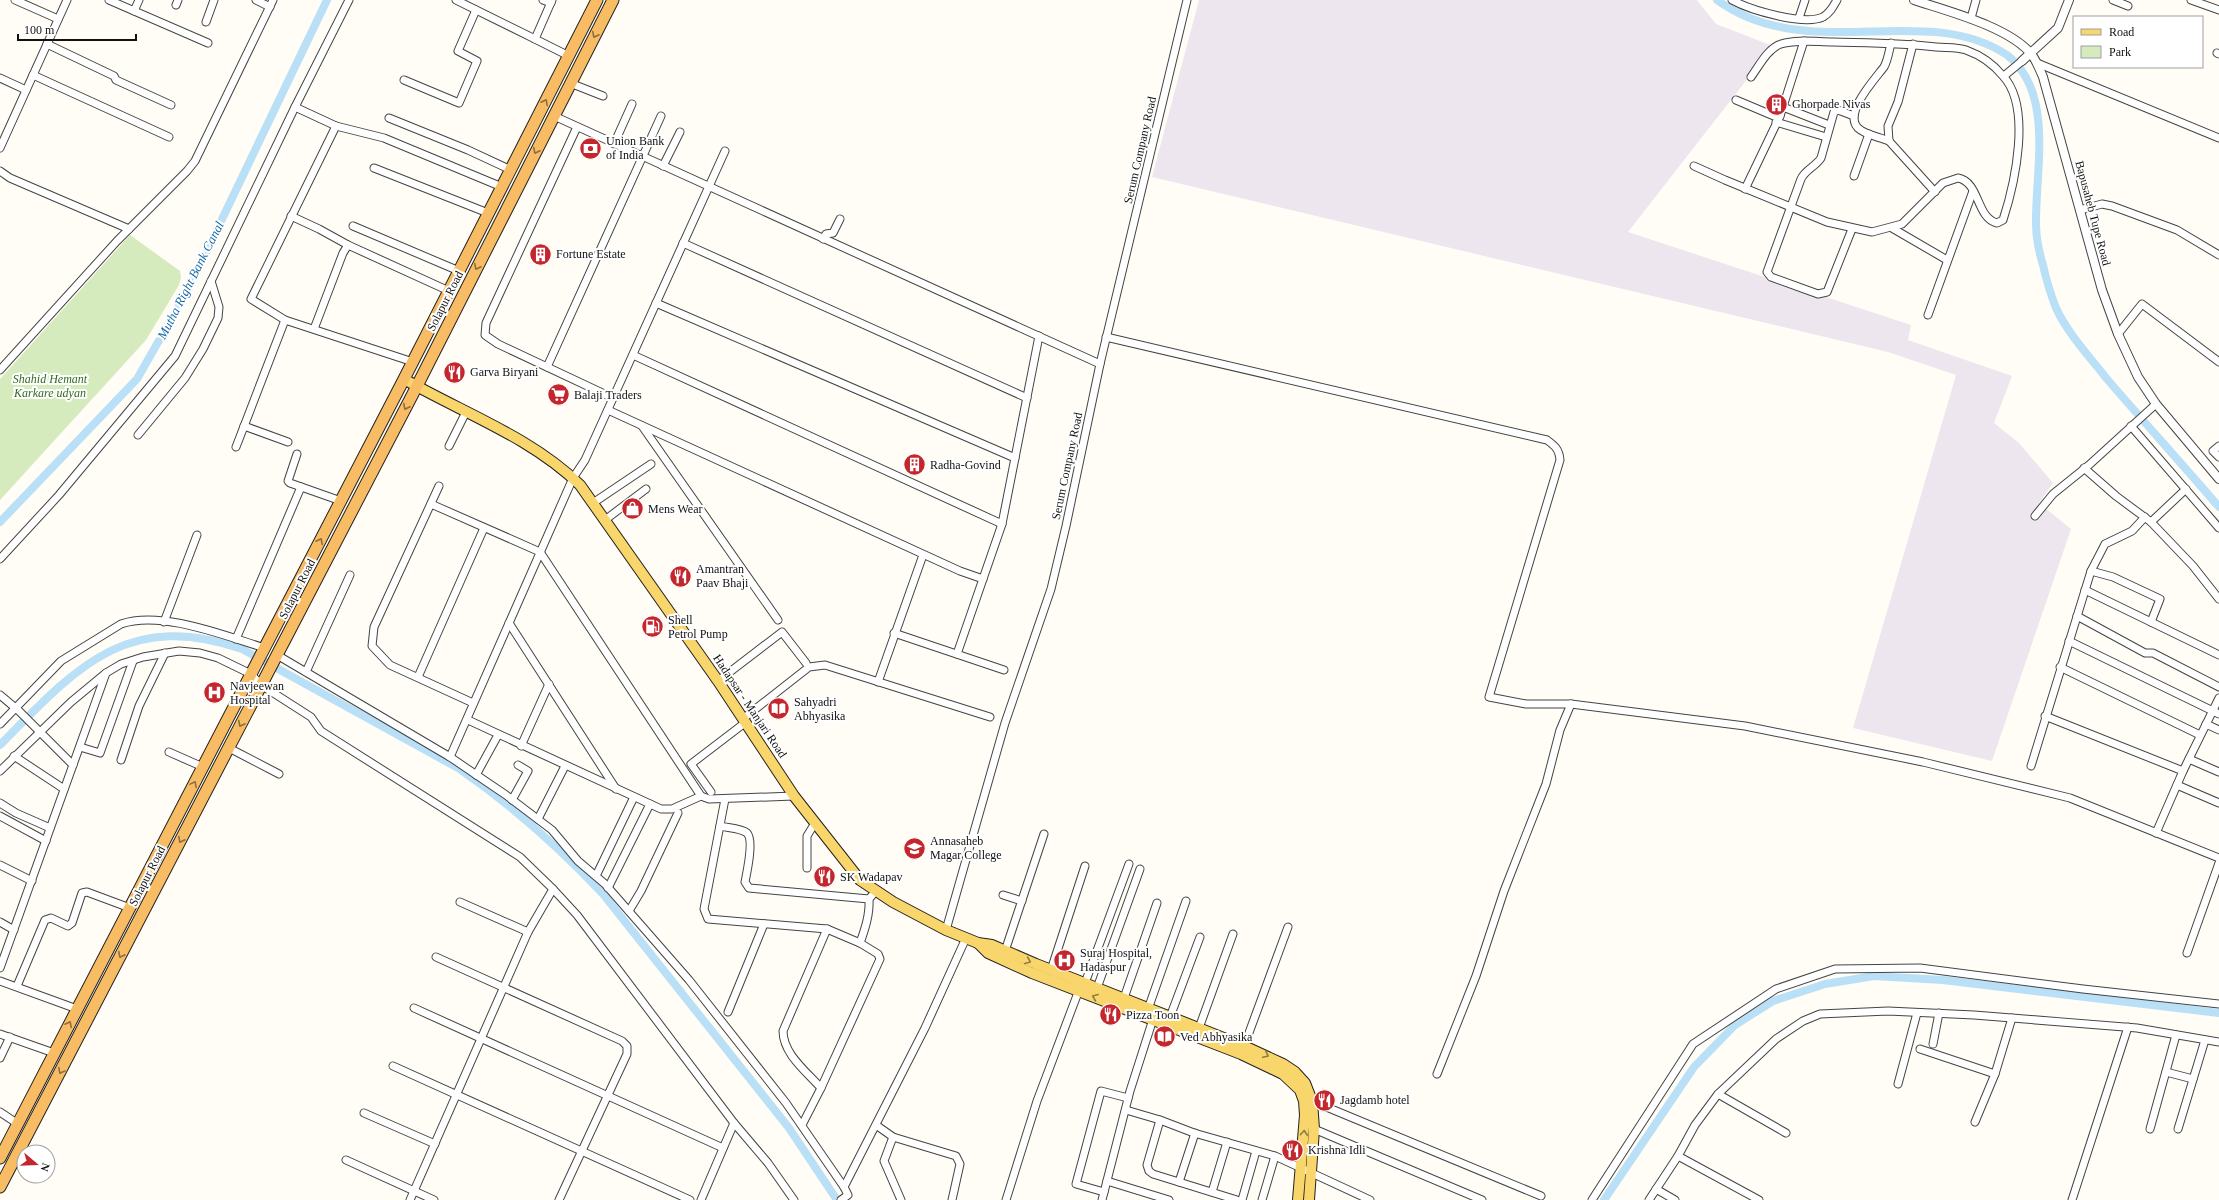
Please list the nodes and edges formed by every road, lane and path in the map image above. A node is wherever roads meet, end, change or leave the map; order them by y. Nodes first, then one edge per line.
1 (15, 0) edge
2 (67, 0) edge
3 (109, 0) edge
4 (139, 0) edge
5 (214, 0) edge
6 (256, 0) edge
7 (350, 0) edge
8 (543, 0) edge
9 (597, 0) edge
10 (613, 0) edge
11 (1187, 0) edge
12 (1732, 0) edge
13 (1805, 0) edge
14 (1836, 0) edge
15 (1914, 0) edge
16 (1976, 0) edge
17 (2069, 0) edge
18 (2113, 0) edge
19 (2191, 0) edge
20 (459, 1) edge
21 (551, 2) edge
22 (272, 3) edge
23 (2128, 6) dead end
24 (476, 10) junction
25 (2219, 10) edge
26 (134, 11) junction
27 (1799, 18) junction
28 (1971, 18) junction
29 (58, 19) junction
30 (206, 22) dead end
31 (535, 39) junction
32 (1804, 41) junction
33 (208, 43) dead end
34 (1892, 43) junction
35 (47, 44) junction
36 (1913, 44) junction
37 (2032, 54) junction
38 (569, 56) junction
39 (2022, 61) joint
40 (2038, 63) junction
41 (33, 75) junction
42 (2004, 76) junction
43 (1751, 77) dead end
44 (0, 78) edge
45 (404, 80) dead end
46 (570, 83) junction
47 (26, 90) junction
48 (603, 96) dead end
49 (1736, 100) dead end
50 (632, 104) dead end
51 (171, 105) dead end
52 (295, 107) junction
53 (1783, 107) junction
54 (554, 116) junction
55 (661, 116) dead end
56 (1854, 116) junction
57 (389, 118) dead end
58 (1778, 119) junction
59 (1829, 125) junction
60 (336, 126) junction
61 (577, 127) junction
62 (680, 132) dead end
63 (1869, 134) junction
64 (169, 137) dead end
65 (1826, 137) junction
66 (2219, 138) edge
67 (1889, 141) junction
68 (614, 144) junction
69 (0, 148) edge
70 (725, 151) dead end
71 (641, 156) junction
72 (663, 166) junction
73 (1694, 166) dead end
74 (374, 168) dead end
75 (511, 170) junction
76 (0, 171) edge
77 (1854, 176) dead end
78 (502, 187) junction
79 (708, 187) junction
80 (1745, 189) junction
81 (1973, 191) junction
82 (1935, 192) junction
83 (1791, 206) junction
84 (2080, 210) junction
85 (488, 213) junction
86 (291, 216) junction
87 (840, 219) dead end
88 (353, 226) dead end
89 (1892, 228) junction
90 (129, 229) junction
91 (1852, 229) junction
92 (823, 239) junction
93 (682, 243) junction
94 (348, 245) junction
95 (2219, 255) edge
96 (1948, 260) junction
97 (459, 271) junction
98 (211, 281) junction
99 (449, 291) junction
100 (656, 302) junction
101 (1928, 315) dead end
102 (285, 320) junction
103 (314, 329) junction
104 (2118, 334) junction
105 (1038, 336) junction
106 (1106, 337) junction
107 (632, 355) junction
108 (413, 362) junction
109 (2219, 362) edge
110 (1100, 364) junction
111 (547, 367) junction
112 (0, 370) edge
113 (404, 379) junction
114 (417, 386) junction
115 (613, 398) junction
116 (1026, 398) junction
117 (2154, 406) junction
118 (608, 410) junction
119 (466, 412) junction
120 (2134, 424) junction
121 (244, 426) junction
122 (642, 426) junction
123 (138, 435) dead end
124 (288, 442) dead end
125 (449, 446) dead end
126 (2219, 446) edge
127 (236, 447) dead end
128 (297, 454) dead end
129 (2219, 457) edge
130 (1015, 458) junction
131 (651, 464) dead end
132 (2084, 468) junction
133 (2218, 474) edge
134 (573, 478) junction
135 (439, 486) dead end
136 (301, 488) junction
137 (646, 489) dead end
138 (2186, 489) junction
139 (341, 501) junction
140 (593, 503) junction
141 (431, 504) junction
142 (2035, 516) dead end
143 (2148, 519) junction
144 (605, 520) junction
145 (1002, 524) junction
146 (484, 528) junction
147 (2219, 528) edge
148 (197, 535) dead end
149 (540, 552) junction
150 (923, 555) junction
151 (0, 559) edge
152 (2091, 571) junction
153 (350, 574) dead end
154 (983, 579) junction
155 (2085, 590) junction
156 (2219, 599) edge
157 (2077, 616) junction
158 (778, 620) dead end
159 (164, 622) junction
160 (509, 622) junction
161 (2151, 622) junction
162 (894, 633) junction
163 (236, 639) junction
164 (2069, 641) junction
165 (264, 649) junction
166 (164, 653) junction
167 (957, 654) junction
168 (2219, 655) edge
169 (276, 656) junction
170 (132, 661) junction
171 (806, 663) dead end
172 (2060, 667) junction
173 (1004, 670) dead end
174 (252, 672) junction
175 (306, 672) junction
176 (106, 673) junction
177 (418, 677) junction
178 (718, 680) junction
179 (263, 681) junction
180 (878, 682) junction
181 (549, 684) junction
182 (2219, 688) edge
183 (0, 695) edge
184 (2219, 698) edge
185 (473, 703) junction
186 (1571, 704) junction
187 (17, 710) junction
188 (2216, 712) edge
189 (2045, 716) junction
190 (990, 717) dead end
191 (468, 720) junction
192 (745, 720) junction
193 (0, 724) edge
194 (2206, 724) junction
195 (36, 730) junction
196 (2219, 730) edge
197 (498, 735) junction
198 (2200, 735) junction
199 (80, 746) junction
200 (521, 746) junction
201 (229, 748) junction
202 (168, 752) dead end
203 (14, 756) junction
204 (450, 757) junction
205 (2189, 759) junction
206 (121, 760) dead end
207 (73, 766) junction
208 (518, 766) dead end
209 (565, 766) junction
210 (2031, 766) dead end
211 (203, 767) junction
212 (0, 771) edge
213 (2183, 771) junction
214 (2219, 772) edge
215 (279, 774) dead end
216 (476, 775) junction
217 (2177, 785) junction
218 (64, 789) junction
219 (616, 789) junction
220 (711, 792) dead end
221 (701, 796) junction
222 (794, 796) junction
223 (634, 797) junction
224 (725, 799) junction
225 (512, 800) junction
226 (0, 803) edge
227 (2219, 803) edge
228 (650, 804) junction
229 (678, 812) dead end
230 (0, 816) edge
231 (538, 820) junction
232 (815, 823) junction
233 (720, 826) junction
234 (50, 828) junction
235 (2156, 833) junction
236 (1044, 834) dead end
237 (46, 841) junction
238 (2219, 858) edge
239 (2219, 863) edge
240 (1129, 864) dead end
241 (0, 865) edge
242 (1085, 866) dead end
243 (807, 868) dead end
244 (1140, 869) dead end
245 (596, 876) junction
246 (32, 881) junction
247 (608, 888) junction
248 (553, 889) junction
249 (872, 895) junction
250 (1003, 895) dead end
251 (1022, 901) junction
252 (1186, 901) dead end
253 (460, 902) dead end
254 (1157, 904) dead end
255 (130, 908) junction
256 (629, 911) junction
257 (0, 922) edge
258 (764, 924) junction
259 (1288, 927) dead end
260 (827, 929) junction
261 (14, 930) junction
262 (946, 930) junction
263 (528, 932) junction
264 (1233, 934) dead end
265 (1200, 937) dead end
266 (966, 938) junction
267 (860, 943) junction
268 (978, 943) junction
269 (1005, 951) junction
270 (2187, 953) dead end
271 (436, 957) dead end
272 (1, 965) edge
273 (1051, 970) junction
274 (0, 981) edge
275 (17, 986) junction
276 (1082, 986) junction
277 (504, 988) junction
278 (1097, 988) junction
279 (1124, 998) junction
280 (2219, 1004) edge
281 (414, 1008) dead end
282 (77, 1009) junction
283 (728, 1012) dead end
284 (1917, 1012) junction
285 (1939, 1013) junction
286 (1151, 1014) junction
287 (1170, 1017) junction
288 (2012, 1018) junction
289 (1198, 1028) junction
290 (2128, 1028) junction
291 (0, 1034) edge
292 (2176, 1035) junction
293 (10, 1037) junction
294 (481, 1039) junction
295 (2205, 1040) junction
296 (2219, 1042) edge
297 (1933, 1044) dead end
298 (1920, 1049) dead end
299 (1243, 1050) junction
300 (54, 1053) junction
301 (0, 1058) edge
302 (393, 1066) dead end
303 (2166, 1072) junction
304 (1437, 1074) dead end
305 (1995, 1074) junction
306 (2193, 1079) junction
307 (1898, 1084) dead end
308 (821, 1088) junction
309 (1718, 1094) junction
310 (457, 1095) junction
311 (606, 1095) junction
312 (1128, 1098) junction
313 (1312, 1101) junction
314 (1126, 1110) junction
315 (0, 1112) edge
316 (364, 1113) dead end
317 (1160, 1120) junction
318 (734, 1122) junction
319 (1975, 1122) dead end
320 (18, 1124) junction
321 (802, 1125) junction
322 (876, 1125) junction
323 (1314, 1129) junction
324 (2150, 1129) dead end
325 (2178, 1129) dead end
326 (1195, 1133) junction
327 (1786, 1133) dead end
328 (893, 1137) junction
329 (1228, 1142) junction
330 (435, 1144) junction
331 (723, 1148) junction
332 (2, 1150) edge
333 (581, 1151) junction
334 (1256, 1151) junction
335 (1275, 1156) junction
336 (1678, 1156) junction
337 (346, 1160) dead end
338 (1301, 1168) junction
339 (1311, 1173) junction
340 (1107, 1181) junction
341 (1180, 1182) junction
342 (0, 1187) edge
343 (844, 1187) junction
344 (1656, 1189) junction
345 (414, 1191) junction
346 (1104, 1192) junction
347 (1212, 1192) junction
348 (1541, 1196) dead end
349 (842, 1199) edge
350 (410, 1200) edge
351 (434, 1200) edge
352 (559, 1200) edge
353 (690, 1200) edge
354 (701, 1200) edge
355 (794, 1200) edge
356 (901, 1200) edge
357 (952, 1200) edge
358 (1006, 1200) edge
359 (1102, 1200) edge
360 (1169, 1200) edge
361 (1237, 1200) edge
362 (1242, 1200) edge
363 (1262, 1200) edge
364 (1298, 1200) edge
365 (1309, 1200) edge
366 (1370, 1200) edge
367 (1482, 1200) edge
368 (1592, 1200) edge
369 (1649, 1200) edge
370 (1675, 1200) edge
371 (1759, 1200) edge
372 (2072, 1200) edge

1 - 29 street
2 - 29 street
3 - 26 street
4 - 26 street
5 - 30 street
6 - 22 street
7 - 52 street
8 - 21 street
9 - 38 highway, Solapur Road
10 -> 46 highway, Solapur Road
11 - 106 street, Serum Company Road
12 - 27 street
13 - 27 street
14 - 27 street
15 - 28 street, Bapusaheb Tupe Road
16 - 28 street
17 - 37 street
18 - 23 street
19 - 25 street
20 - 24 street
21 - 31 street
22 - 90 street
24 - 31 street
24 - 45 street
26 - 33 street
28 - 37 street, Bapusaheb Tupe Road
29 - 35 street
31 - 38 street
32 - 34 street
32 - 43 street
32 - 53 street
34 - 36 street
34 - 56 street
35 - 41 street
35 - 51 street
36 - 42 street
36 - 67 street
37 - 39 street
37 - 40 street, Bapusaheb Tupe Road
75 -> 38 highway, Solapur Road
39 - 42 street
40 - 66 street
40 - 84 street, Bapusaheb Tupe Road
41 - 47 street
41 - 64 street
42 - 81 street
44 - 47 street
46 - 48 street
46 - 54 highway, Solapur Road
47 - 69 street
49 - 58 street
50 - 68 street
52 - 60 street
52 - 98 street
53 - 58 street
53 - 59 street
54 - 61 street
54 -> 114 highway, Solapur Road
55 - 71 street
56 - 59 street
56 - 63 street
57 - 75 street
58 - 65 street
58 - 80 street
59 - 65 street
60 - 78 street
60 - 86 street
61 - 68 street
61 - 111 street
62 - 72 street
63 - 67 street
63 - 77 street
65 - 83 street
67 - 82 street
68 - 71 street
70 - 79 street
71 - 72 street
71 - 111 street
72 - 79 street
73 - 80 street
74 - 85 street
75 - 78 highway, Solapur Road
76 - 90 street
78 - 85 highway, Solapur Road
79 - 92 street
79 - 93 street
80 - 83 street
81 - 82 street
81 - 96 street
82 - 89 street
83 - 91 street
83 - 91 street
84 - 95 street
84 - 104 street, Bapusaheb Tupe Road
85 - 97 highway, Solapur Road
86 - 94 street
86 - 102 street
87 - 92 street
88 - 97 street
89 - 91 street
89 - 96 street
90 - 112 street
92 - 105 street
93 - 100 street
93 - 116 street
94 - 99 street
94 - 103 street
96 - 101 street
97 - 99 highway, Solapur Road
98 - 123 street
98 - 151 street
99 - 108 highway, Solapur Road
100 - 107 street
100 - 130 street
102 - 103 street
102 - 121 street
103 - 108 street
104 - 109 street
104 - 117 street, Bapusaheb Tupe Road
105 - 110 street
105 - 116 street
106 - 110 street, Serum Company Road
106 - 186 street
107 - 115 street
107 - 145 street
108 - 113 highway, Solapur Road
110 - 262 street, Serum Company Road
111 - 115 street
113 - 114 main road, Hadapsar - Manjari Road
113 - 139 highway, Solapur Road
114 - 119 main road, Hadapsar - Manjari Road
114 -> 169 highway, Solapur Road
115 - 118 street
116 - 130 street
117 - 120 street
117 - 133 street, Bapusaheb Tupe Road
118 - 122 street
118 - 134 street
119 - 125 street
119 - 134 main road, Hadapsar - Manjari Road
120 - 132 street
120 - 138 street
121 - 124 street
121 - 127 street
122 - 150 street
122 - 158 street
126 - 129 street
128 - 136 street
130 - 145 street
131 - 140 street
132 - 142 street
132 - 143 street
134 - 140 main road, Hadapsar - Manjari Road
134 - 149 street
135 - 141 street
136 - 139 street
136 - 163 street
137 - 144 street
138 - 143 street
138 - 147 street
165 -> 139 highway, Solapur Road
140 - 144 main road, Hadapsar - Manjari Road
141 - 146 street
141 - 177 street
143 - 152 street
143 - 156 street
144 - 178 main road, Hadapsar - Manjari Road
145 - 154 street
146 - 149 street
146 - 177 street
148 - 159 street
149 - 160 street
149 - 221 street
150 - 154 street
150 - 162 street
152 - 155 street
152 - 161 street
153 - 175 street
154 - 167 street
155 - 157 street
155 - 161 street
157 - 164 street
157 - 182 street
159 - 163 street
159 - 187 street
160 - 181 street
160 - 185 street
161 - 168 street
162 - 167 street
162 - 180 street
163 - 165 street
164 - 172 street
164 - 188 street
165 - 174 highway, Solapur Road
166 - 170 street
166 - 174 street
166 - 206 street
167 - 173 street
169 - 175 street
169 - 179 highway, Solapur Road
170 - 176 street
170 - 199 street
171 - 178 street
172 - 189 street
172 - 198 street
174 - 179 street
174 - 211 highway, Solapur Road
175 - 204 street
176 - 195 street
176 - 199 street
177 - 185 street
178 - 192 main road, Hadapsar - Manjari Road
179 -> 201 highway, Solapur Road
179 - 248 street
180 - 190 street
180 - 192 street
181 - 200 street
181 - 219 street
183 - 187 street
184 - 188 street
185 - 191 street
186 - 235 street
186 - 304 street
187 - 193 street
187 - 195 street
188 - 194 street
189 - 210 street
189 - 213 street
191 - 197 street
191 - 204 street
192 - 220 street
192 - 222 main road, Hadapsar - Manjari Road
194 - 196 street
194 - 198 street
195 - 203 street
195 - 207 street
197 - 200 street
197 - 216 street
198 - 205 street
199 - 207 street
200 - 209 street
201 - 215 street
201 -> 342 highway, Solapur Road
202 - 211 street
203 - 212 street
203 - 218 street
204 - 216 street
205 - 213 street
205 - 214 street
207 - 218 street
208 - 225 street
209 - 219 street
209 - 231 street
255 -> 211 highway, Solapur Road
213 - 217 street
216 - 225 street
217 - 227 street
217 - 235 street
218 - 234 street
219 - 223 street
221 - 224 street
221 - 228 street
222 - 224 street
222 - 232 main road, Hadapsar - Manjari Road
223 - 228 street
223 - 245 street
224 - 233 street
225 - 231 street
226 - 234 street
228 - 247 street
229 - 256 street
230 - 237 street
231 - 245 street
232 - 243 street
232 - 249 main road, Hadapsar - Manjari Road
233 - 249 street
233 - 258 street
234 - 237 street
235 - 238 street
236 - 251 street
237 - 246 street
239 - 270 street
240 - 276 street
241 - 246 street
242 - 273 street
244 - 278 street
245 - 247 street
246 - 261 street
247 - 256 street
248 - 263 street
248 - 318 street
249 - 262 main road, Hadapsar - Manjari Road
249 - 267 street
250 - 251 street
251 - 269 street
252 - 286 street
253 - 263 street
254 - 279 street
255 - 275 street
255 - 282 highway, Solapur Road
256 - 321 street
257 - 261 street
258 - 260 street
258 - 283 street
259 - 299 street
260 - 267 street
260 - 308 street
261 - 272 street
262 - 266 main road, Hadapsar - Manjari Road
263 - 277 street
264 - 289 street
265 - 287 street
266 - 268 main road, Hadapsar - Manjari Road
266 - 322 street
267 - 308 street
268 - 269 main road, Hadapsar - Manjari Road
268 - 276 main road, Hadapsar - Manjari Road
269 -> 273 main road, Hadapsar - Manjari Road
271 - 277 street
273 - 276 main road, Hadapsar - Manjari Road
274 - 275 street
275 - 282 street
276 - 278 main road, Hadapsar - Manjari Road
286 -> 276 main road, Hadapsar - Manjari Road
276 - 358 street
277 - 294 street
277 - 311 street
278 - 279 main road, Hadapsar - Manjari Road
279 - 286 main road, Hadapsar - Manjari Road
280 - 368 street
281 - 294 street
300 -> 282 highway, Solapur Road
284 - 285 street
284 - 307 street
284 - 309 street
285 - 288 street
285 - 297 street
286 - 287 main road, Hadapsar - Manjari Road
286 - 299 main road, Hadapsar - Manjari Road
286 - 312 street
287 - 289 main road, Hadapsar - Manjari Road
288 - 290 street
288 - 305 street
289 - 299 main road, Hadapsar - Manjari Road
290 - 292 street
290 - 372 street
291 - 293 street
292 - 295 street
292 - 303 street
293 - 300 street
293 - 301 street
294 - 310 street
294 - 311 street
295 - 296 street
295 - 306 street
298 - 305 street
299 -> 313 main road, Hadapsar - Manjari Road
338 -> 299 main road, Hadapsar - Manjari Road
300 - 320 highway, Solapur Road
302 - 310 street
303 - 306 street
303 - 324 street
305 - 319 street
306 - 325 street
308 - 321 street
309 - 327 street
309 - 336 street
310 - 330 street
310 - 333 street
311 - 331 street
311 - 333 street
312 - 314 street
312 - 346 street
313 - 323 main road, Hadapsar - Manjari Road
313 - 348 street
314 - 317 street
314 - 340 street
315 - 320 street
316 - 330 street
317 - 326 street
317 - 341 street
318 - 331 street
318 - 355 street
320 - 332 highway, Solapur Road
321 - 343 street
322 - 328 street
322 - 343 street
323 - 339 main road, Hadapsar - Manjari Road
323 - 367 street
326 - 329 street
326 - 341 street
328 - 356 street
328 - 357 street
329 - 334 street
329 - 347 street
330 - 345 street
331 - 354 street
333 - 352 street
333 - 353 street
334 - 335 street
334 - 362 street
335 - 338 street
335 - 363 street
336 - 344 street
336 - 371 street
337 - 345 street
338 - 339 street
338 - 364 main road, Hadapsar - Manjari Road
339 - 365 main road, Hadapsar - Manjari Road
339 - 366 street
340 - 346 street
340 - 360 street
341 - 347 street
343 - 349 street
344 - 369 street
344 - 370 street
345 - 350 street
345 - 351 street
346 - 359 street
347 - 361 street

